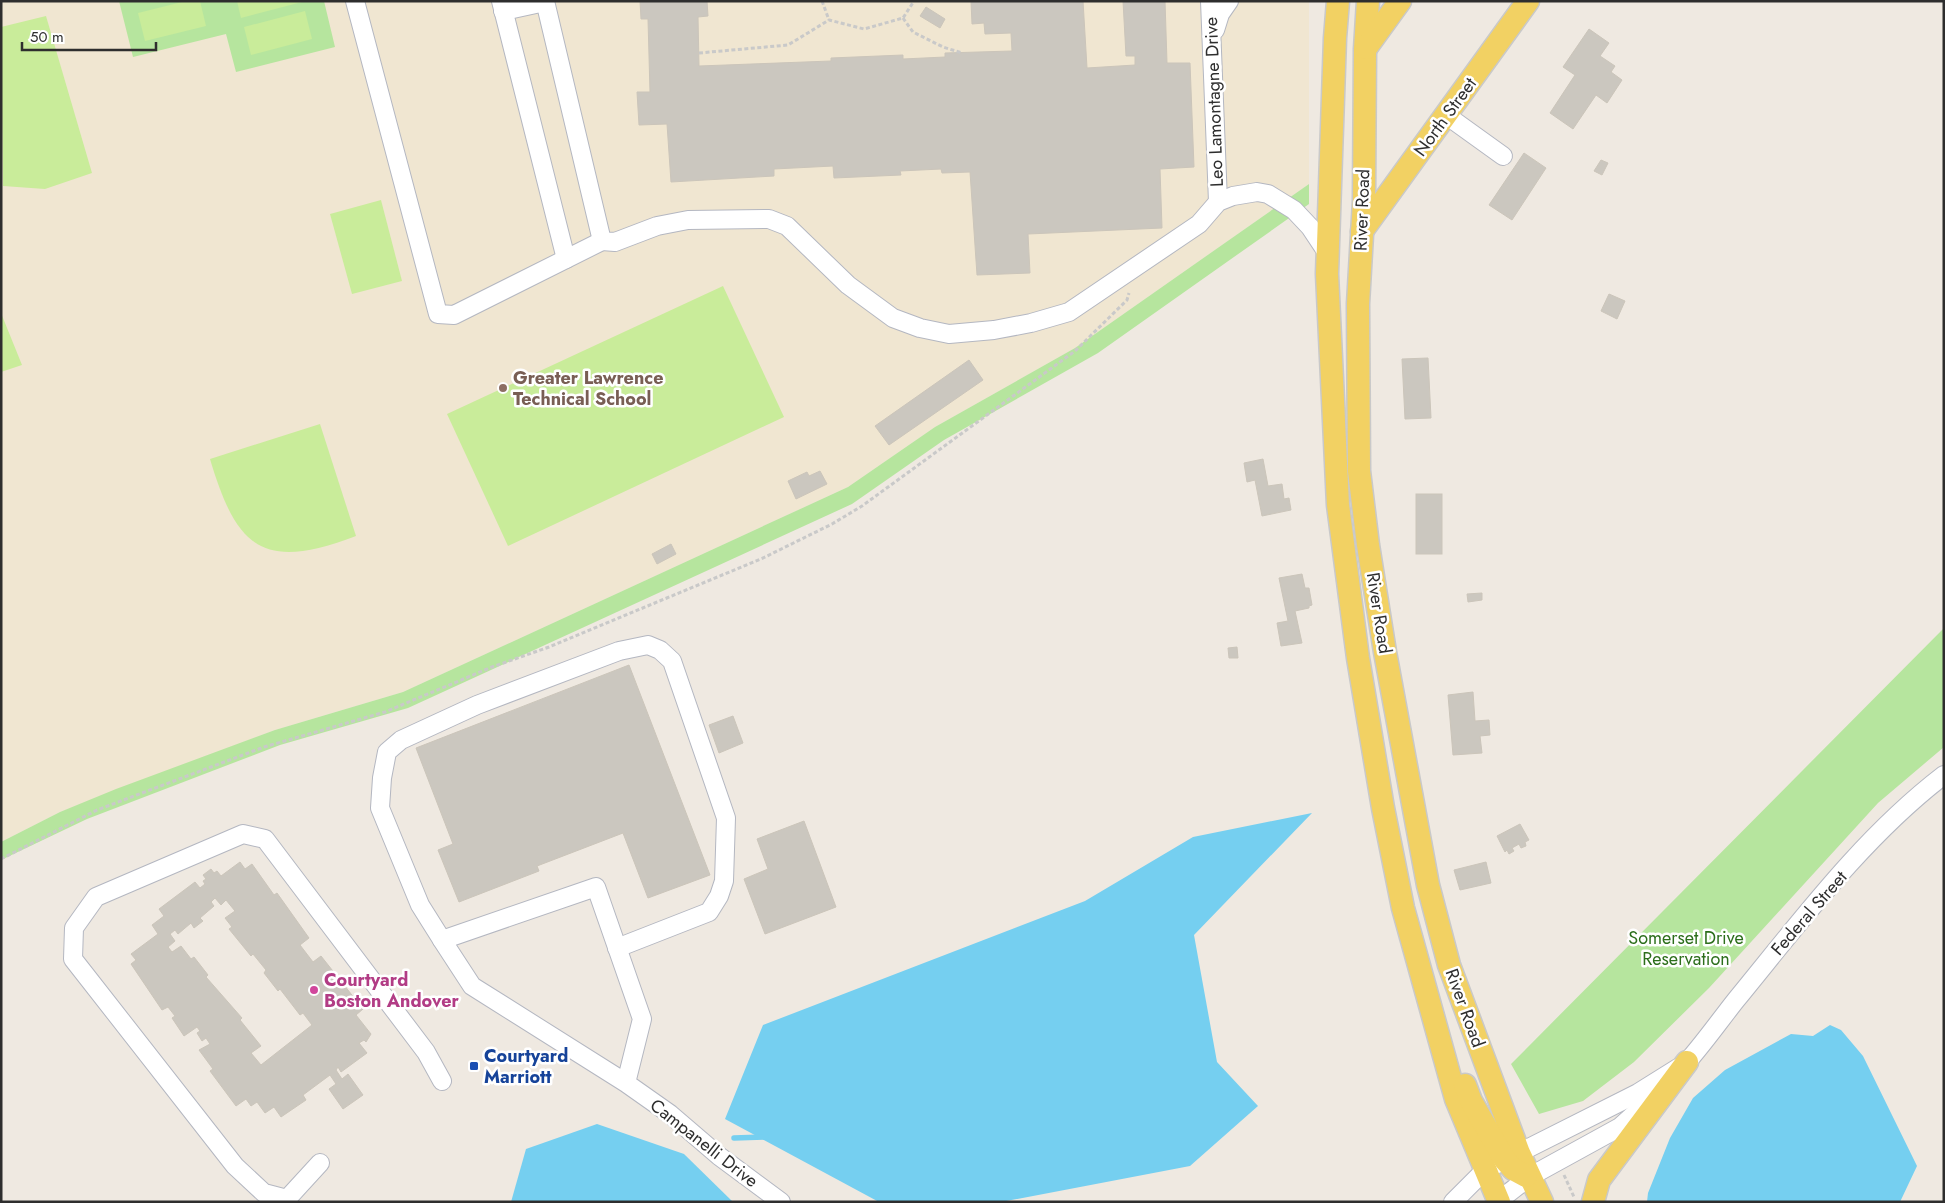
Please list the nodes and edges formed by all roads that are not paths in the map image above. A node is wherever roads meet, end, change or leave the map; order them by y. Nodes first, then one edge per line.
1 (355, 1) edge
2 (545, 1) edge
3 (1210, 1) edge
4 (1229, 1) edge
5 (1338, 1) edge
6 (1368, 1) edge
7 (1400, 1) edge
8 (1528, 1) edge
9 (502, 6) edge
10 (1212, 40) junction
11 (1366, 48) junction
12 (1446, 114) junction
13 (1503, 156) dead end
14 (1218, 202) junction
15 (1362, 232) junction
16 (602, 241) junction
17 (1328, 254) junction
18 (566, 259) junction
19 (1944, 775) edge
20 (442, 940) junction
21 (617, 948) junction
22 (1428, 1005) junction
23 (1687, 1062) junction
24 (442, 1080) dead end
25 (626, 1083) junction
26 (1512, 1156) junction
27 (320, 1163) dead end
28 (1485, 1170) junction
29 (1529, 1177) junction
30 (1498, 1201) edge
31 (782, 1202) edge
32 (1453, 1202) edge
33 (1542, 1202) edge
34 (1593, 1202) edge

1 - 18 street
2 - 9 street
2 - 16 street
3 - 10 street, Leo Lamontagne Drive
4 - 10 street
5 - 17 main road, River Road
6 - 11 main road, River Road
7 - 11 main road
8 - 12 main road, North Street
9 - 18 street
10 - 14 street, Leo Lamontagne Drive
11 - 15 main road, River Road
12 - 13 street
12 - 15 main road, North Street
14 - 16 street
14 - 17 street
15 - 26 main road, River Road
16 - 18 street
17 - 22 main road, River Road
19 - 23 street, Federal Street
20 - 21 street
20 - 21 street, Campanelli Drive
20 - 25 street, Campanelli Drive
21 - 25 street
22 - 26 main road
22 - 28 main road, River Road
23 - 26 street, Federal Street
23 - 29 street, Federal Street
23 - 34 main road
24 - 27 street
25 - 31 street, Campanelli Drive
26 - 28 street, Federal Street
26 - 29 main road, River Road
28 - 30 main road, River Road
28 - 32 street, Federal Street
29 - 30 street, Federal Street
29 - 33 main road, River Road

